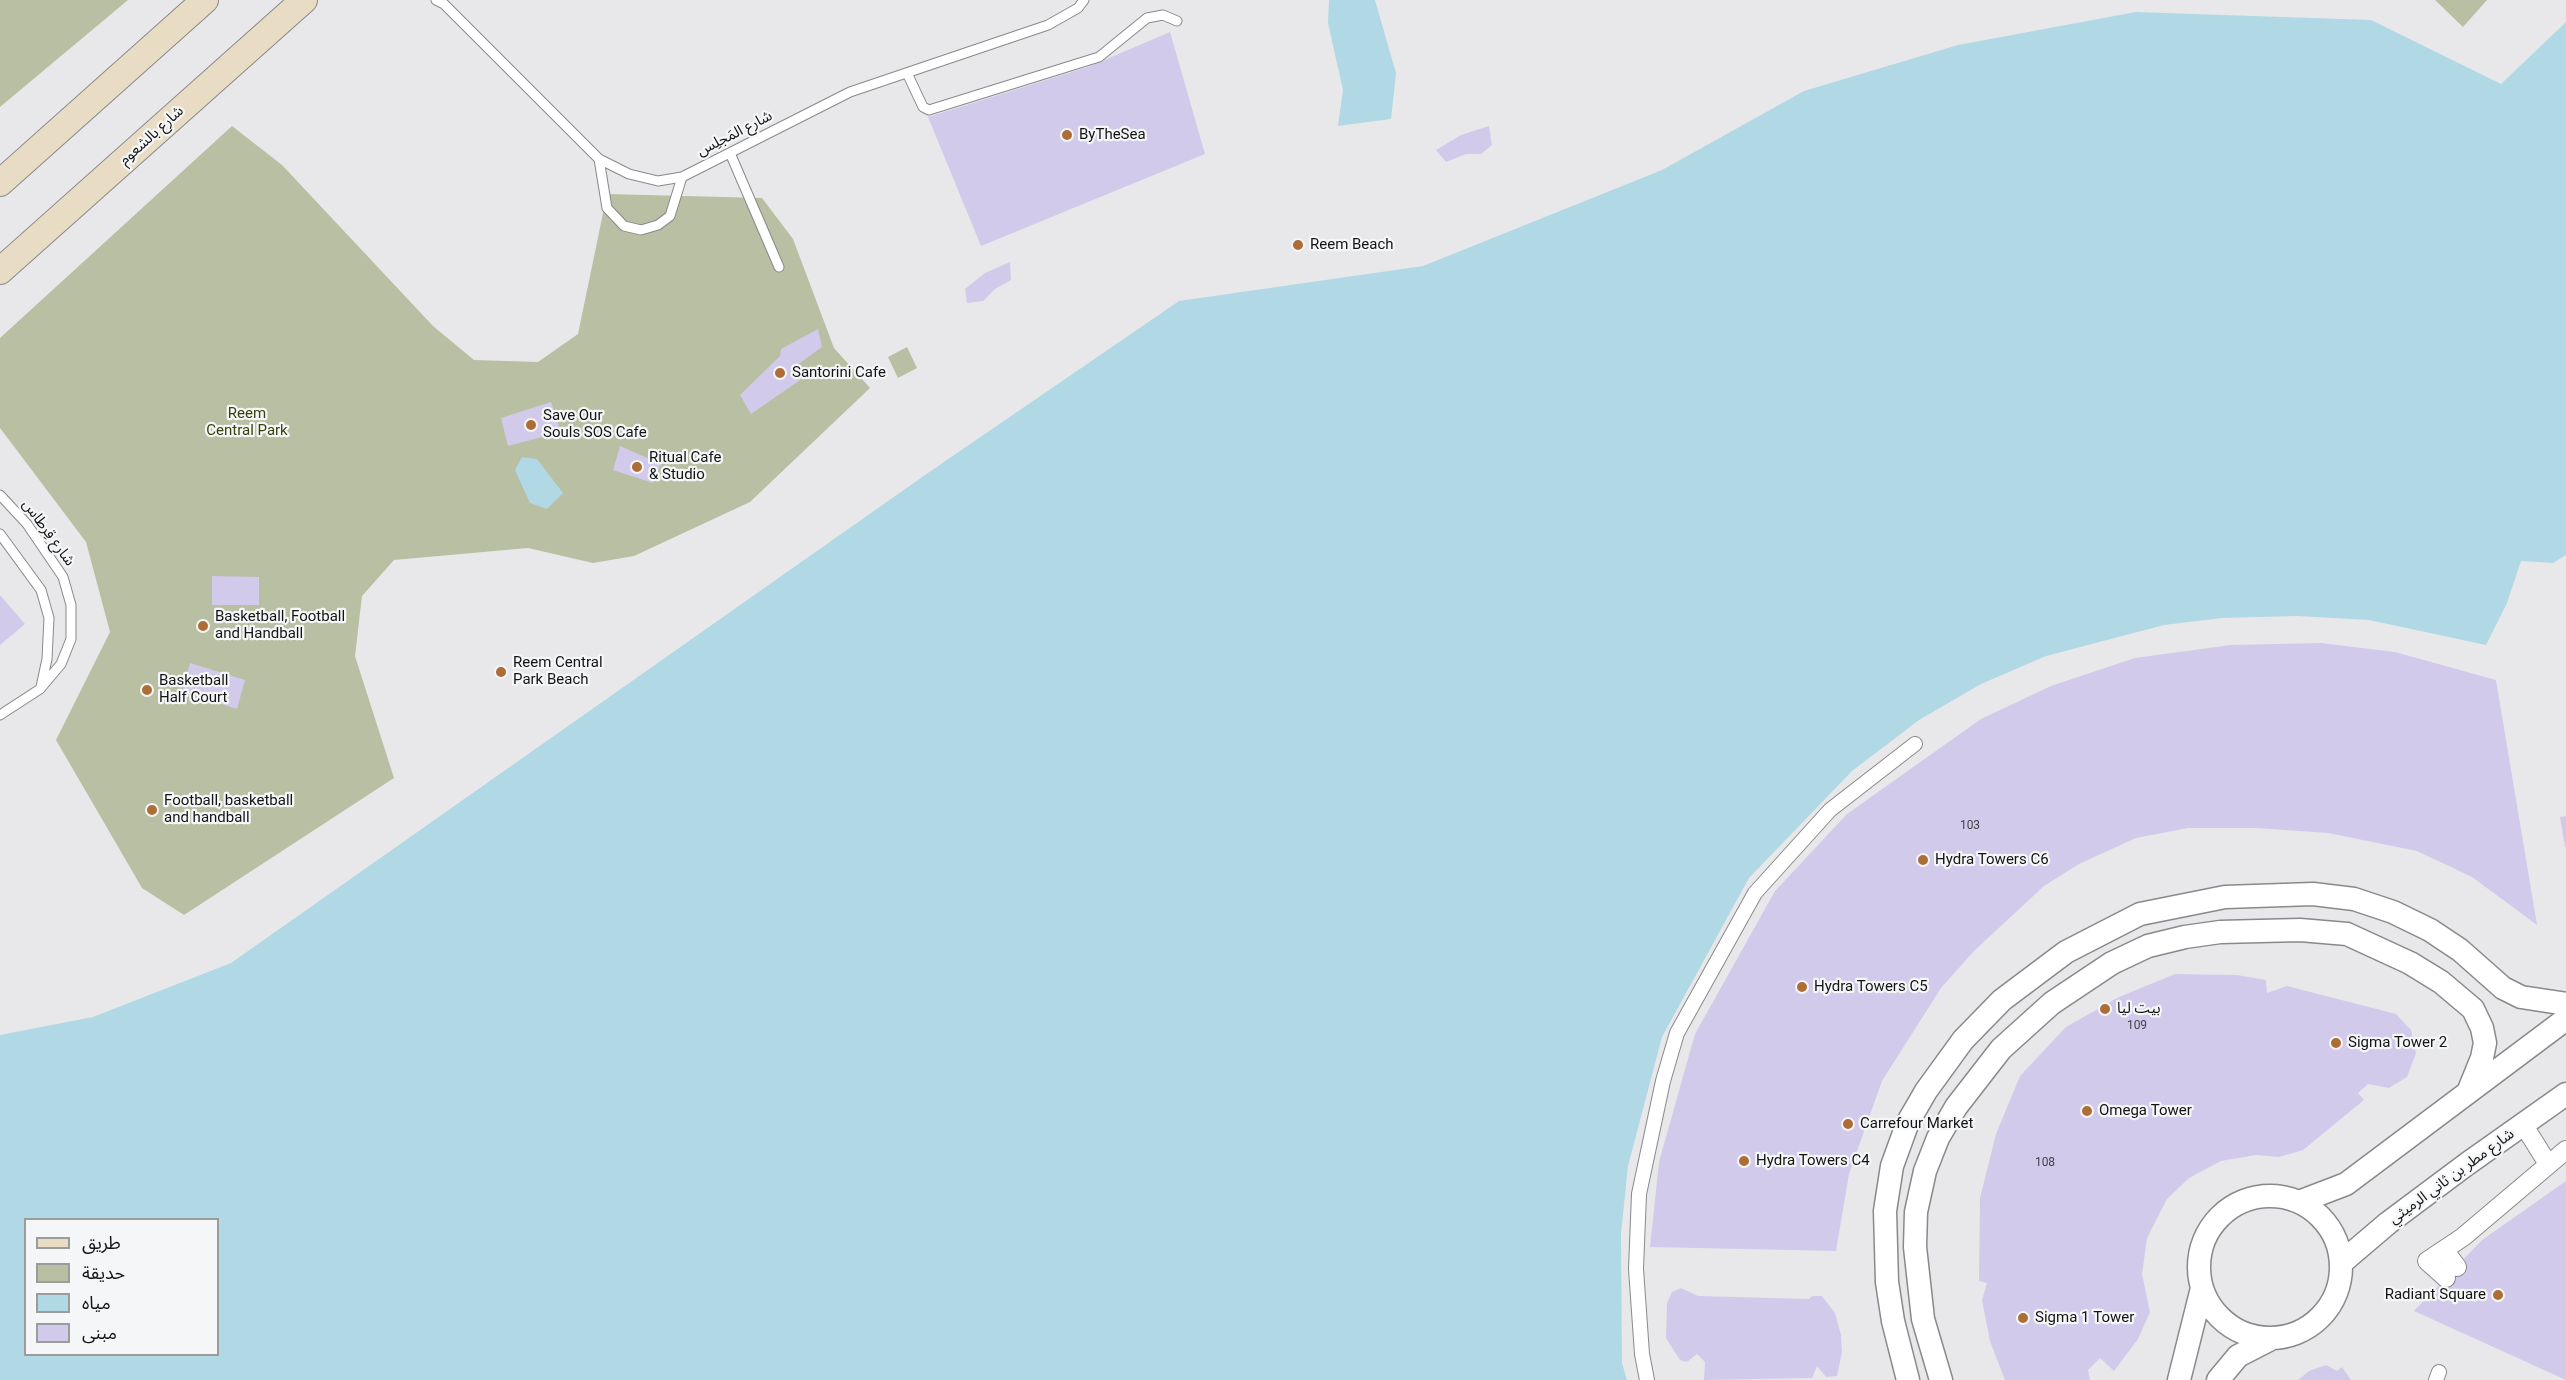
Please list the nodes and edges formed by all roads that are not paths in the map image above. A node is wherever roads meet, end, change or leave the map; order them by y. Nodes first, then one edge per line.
1 (206, 0) edge
2 (304, 0) edge
3 (1084, 0) edge
4 (441, 1) edge
5 (1177, 21) dead end
6 (907, 73) junction
7 (730, 153) junction
8 (599, 159) junction
9 (682, 177) junction
10 (0, 183) edge
11 (779, 267) dead end
12 (0, 271) edge
13 (0, 495) edge
14 (0, 534) edge
15 (40, 689) junction
16 (0, 716) edge
17 (1915, 744) dead end
18 (2566, 1004) edge
19 (2566, 1019) edge
20 (2469, 1090) junction
21 (2566, 1094) edge
22 (2523, 1124) junction
23 (2566, 1150) edge
24 (2548, 1164) junction
25 (2300, 1202) junction
26 (2341, 1263) junction
27 (2451, 1273) dead end
28 (2202, 1288) junction
29 (2271, 1339) junction
30 (1647, 1380) edge
31 (1908, 1380) edge
32 (1941, 1380) edge
33 (2179, 1380) edge
34 (2218, 1380) edge

1 - 10 main road
2 - 12 main road, شارع بالشعوم
3 - 6 lane, شارع المَجلِس
4 - 8 lane, شارع المَجلِس
5 - 6 lane
6 - 7 lane, شارع المَجلِس
7 - 9 lane, شارع المَجلِس
7 - 11 lane
8 - 9 lane, شارع المَجلِس
8 - 9 lane
13 - 15 lane, شارع قِرطاس
14 - 15 lane
15 - 16 lane, شارع قِرطاس
17 - 30 street
18 - 31 street
19 - 20 street
20 - 25 street
20 - 32 street
21 - 22 street, شارع مطر بن ثاني الرميثي
22 - 24 street
22 - 26 street, شارع مطر بن ثاني الرميثي
23 - 24 street
24 - 27 street
25 - 26 street
25 - 28 street
26 - 29 street
28 - 29 street
28 - 33 street
29 - 34 street

